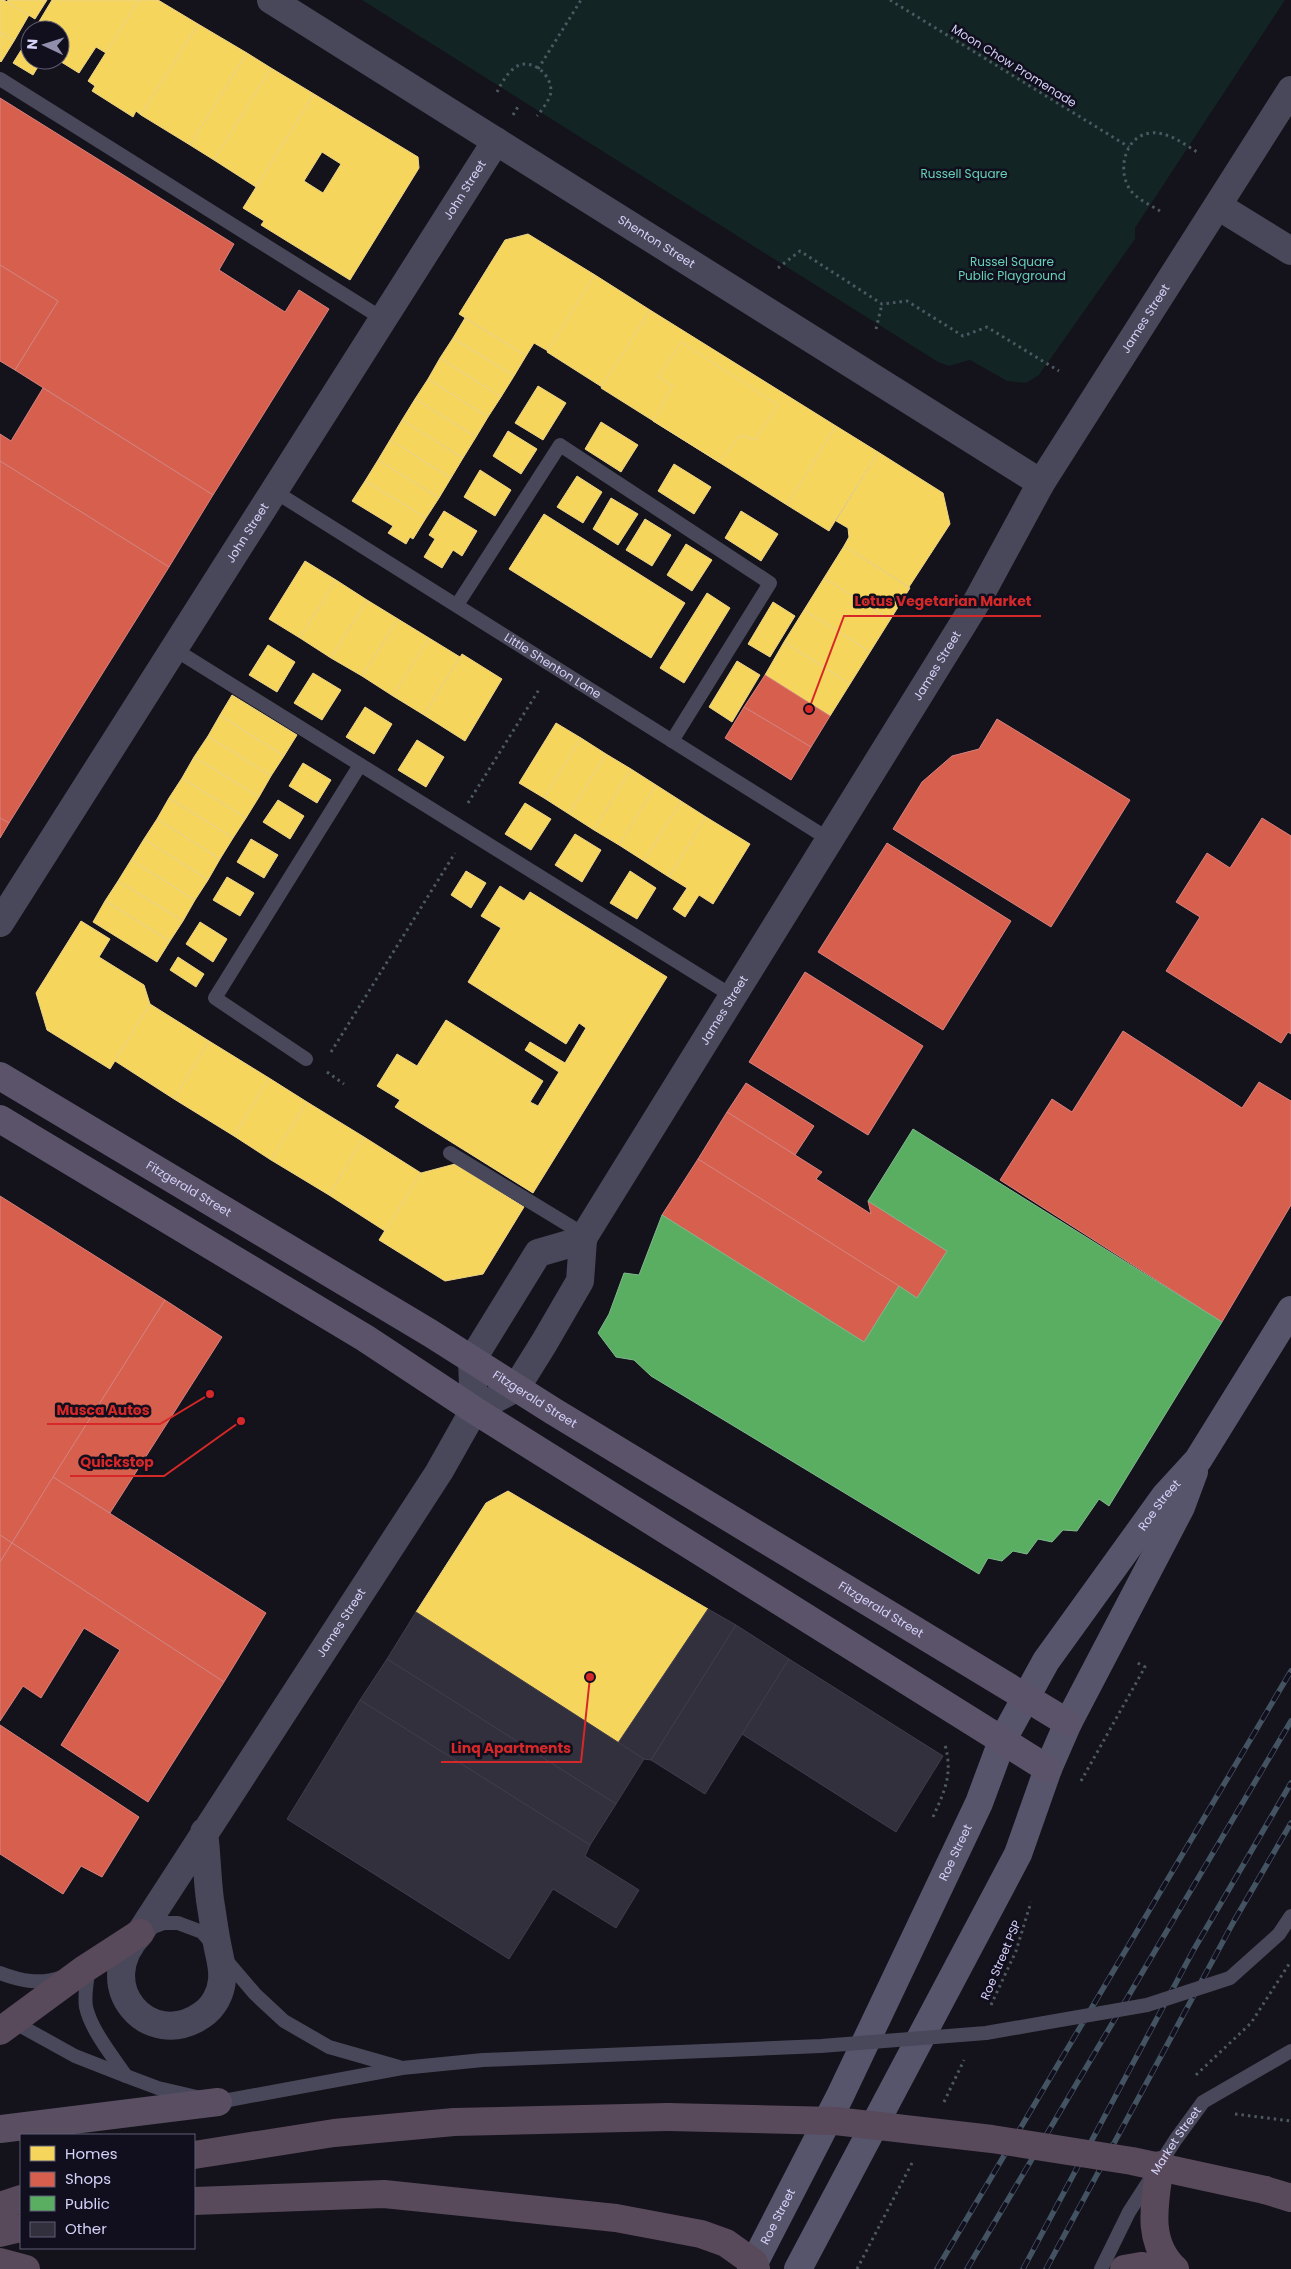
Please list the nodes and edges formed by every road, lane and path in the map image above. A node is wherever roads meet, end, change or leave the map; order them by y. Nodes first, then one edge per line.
1 (271, 0) edge
2 (581, 0) edge
3 (890, 0) edge
4 (538, 69) junction
5 (0, 78) edge
6 (1291, 90) edge
7 (497, 92) dead end
8 (537, 116) dead end
9 (496, 141) junction
10 (1129, 147) junction
11 (1197, 152) dead end
12 (1218, 206) junction
13 (1160, 211) dead end
14 (1291, 251) edge
15 (778, 268) dead end
16 (882, 304) junction
17 (383, 319) junction
18 (876, 330) dead end
19 (1059, 371) dead end
20 (1041, 483) junction
21 (274, 490) junction
22 (457, 605) junction
23 (174, 649) junction
24 (554, 666) junction
25 (672, 741) junction
26 (360, 765) junction
27 (455, 824) junction
28 (468, 832) junction
29 (830, 840) junction
30 (0, 923) edge
31 (734, 997) junction
32 (306, 1058) dead end
33 (326, 1059) dead end
34 (321, 1068) dead end
35 (0, 1076) edge
36 (344, 1084) dead end
37 (0, 1119) edge
38 (450, 1153) dead end
39 (584, 1238) junction
40 (1291, 1310) edge
41 (472, 1360) junction
42 (516, 1388) junction
43 (474, 1410) junction
44 (1198, 1460) junction
45 (1107, 1646) junction
46 (1026, 1698) junction
47 (1068, 1723) junction
48 (941, 1741) dead end
49 (1002, 1741) junction
50 (1048, 1769) junction
51 (1076, 1789) dead end
52 (931, 1823) dead end
53 (204, 1832) junction
54 (1032, 1900) dead end
55 (1291, 1916) edge
56 (140, 1933) junction
57 (219, 1953) junction
58 (1291, 1961) edge
59 (86, 1968) junction
60 (0, 1974) edge
61 (987, 2014) dead end
62 (4, 2022) edge
63 (1291, 2051) edge
64 (965, 2059) dead end
65 (402, 2068) junction
66 (126, 2076) junction
67 (1189, 2081) dead end
68 (218, 2102) junction
69 (943, 2104) dead end
70 (0, 2130) edge
71 (916, 2154) dead end
72 (195, 2155) edge
73 (1160, 2166) junction
74 (1291, 2198) edge
75 (20, 2199) edge
76 (195, 2200) edge
77 (0, 2206) edge
78 (20, 2228) edge
79 (0, 2233) edge
80 (0, 2262) edge
81 (754, 2267) edge
82 (26, 2269) edge
83 (798, 2269) edge
84 (857, 2269) edge
85 (1101, 2269) edge
86 (1124, 2269) edge
87 (1169, 2269) edge
88 (1175, 2269) edge

1 - 9 street, Shenton Street
2 - 4 path
3 - 10 path, Moon Chow Promenade
4 - 7 path
4 - 8 path
5 - 17 lane
6 - 12 street, James Street
9 - 17 street, John Street
9 - 20 street, Shenton Street
10 - 11 path
10 - 13 path
12 - 14 street
12 - 20 street, James Street
15 - 16 path
16 - 18 path
16 - 19 path
17 - 21 street, John Street
20 - 29 street, James Street
21 - 22 lane, Little Shenton Lane
21 - 23 street, John Street
22 - 24 lane, Little Shenton Lane
22 - 25 lane
23 - 26 lane
23 - 30 street, John Street
24 - 25 lane, Little Shenton Lane
24 - 27 path
25 - 29 lane, Little Shenton Lane
26 - 27 lane
26 - 32 lane
27 - 28 lane
28 - 31 lane
28 - 33 path
29 - 31 street, James Street
31 - 39 street, James Street
34 - 36 path
35 - 41 main road, Fitzgerald Street
37 - 43 main road
38 - 39 lane
39 - 41 street
39 - 42 street, James Street
40 - 44 main road, Roe Street
41 - 42 main road, Fitzgerald Street
41 - 43 street
42 - 43 street
42 - 46 main road, Fitzgerald Street
43 - 49 main road
43 - 53 street, James Street
44 - 45 main road, Roe Street
44 - 46 main road, Roe Street
45 - 47 main road, Roe Street
45 - 51 path
46 - 47 main road, Fitzgerald Street
46 - 49 main road, Roe Street
47 - 50 main road, Roe Street
48 - 52 path
49 - 50 main road
49 - 81 main road, Roe Street
50 - 83 main road, Roe Street
53 - 56 street, James Street
53 - 57 street, James Street
54 - 61 path, Roe Street PSP
55 - 65 lane, bridge
56 - 57 lane
56 - 57 street, James Street
56 - 59 highway
57 - 65 lane
58 - 67 path
59 - 60 lane
59 - 62 highway
59 - 66 lane
62 - 66 lane
63 - 73 lane, Market Street
64 - 69 path
65 - 68 lane
66 - 68 lane
68 - 70 highway
71 - 84 path
72 - 74 highway, bridge
73 - 85 lane, Market Street
73 - 88 highway
75 - 77 highway
76 - 81 highway
78 - 79 highway
80 - 82 highway
86 - 87 highway

